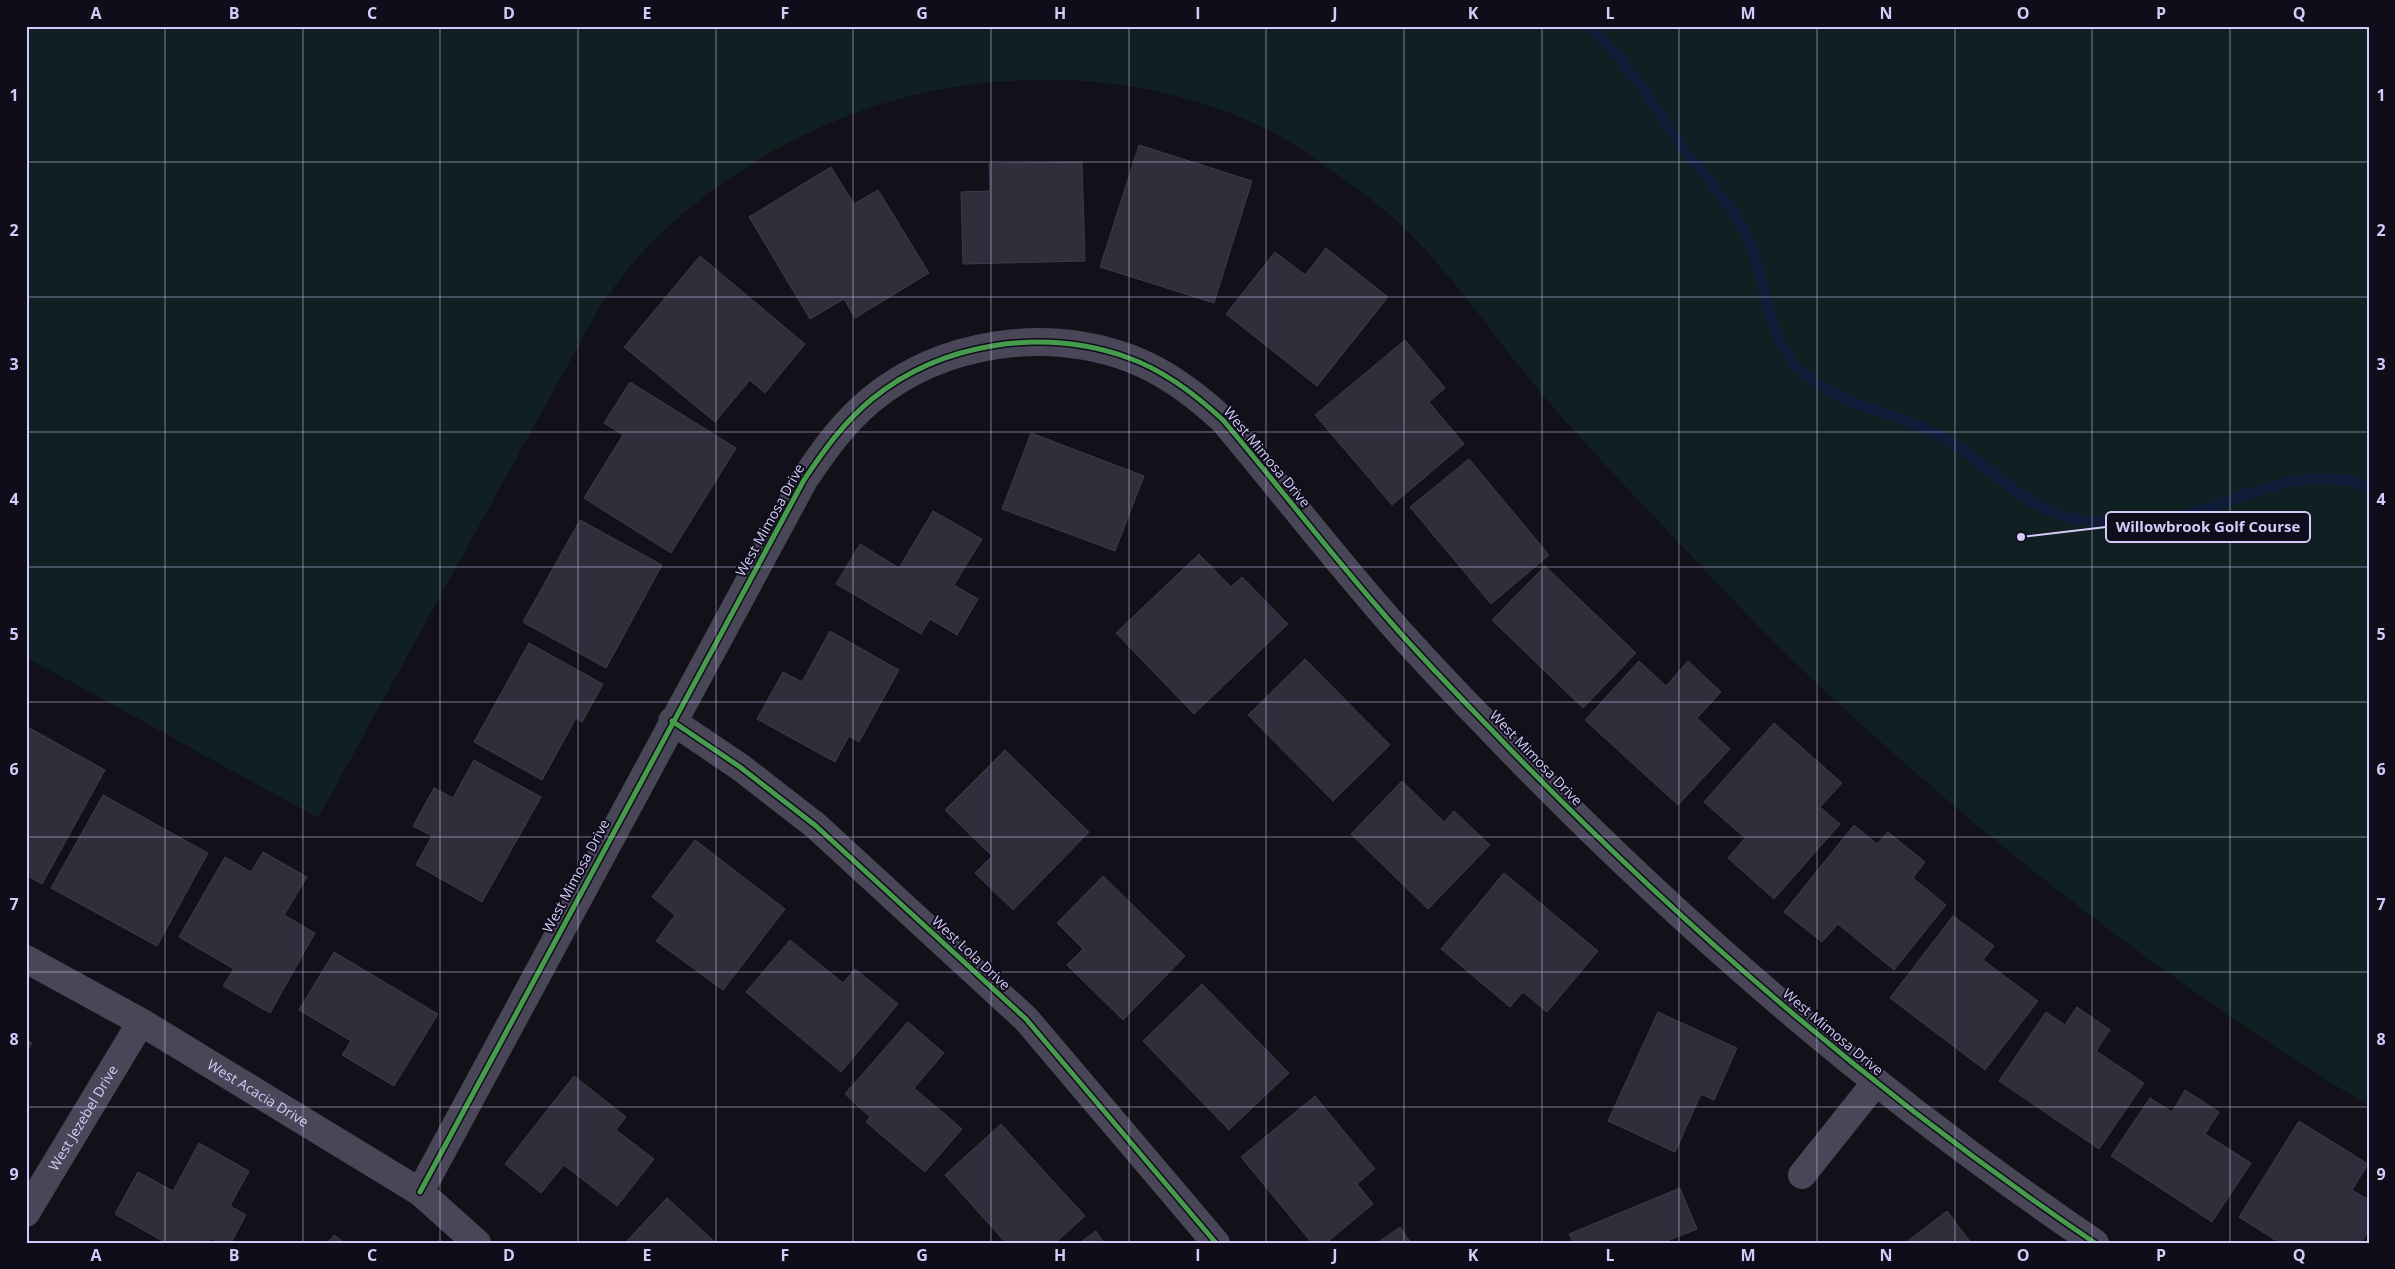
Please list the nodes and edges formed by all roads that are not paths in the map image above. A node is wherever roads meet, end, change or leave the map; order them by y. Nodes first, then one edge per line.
1 (672, 721) junction
2 (26, 959) edge
3 (141, 1022) junction
4 (1876, 1082) junction
5 (1802, 1175) dead end
6 (420, 1192) junction
7 (26, 1213) edge
8 (477, 1243) edge
9 (1216, 1243) edge
10 (2095, 1243) edge

1 - 4 street, West Mimosa Drive
1 - 6 street, West Mimosa Drive
1 - 9 street, West Lola Drive
2 - 3 street, West Acacia Drive
3 - 6 street, West Acacia Drive
3 - 7 street, West Jezebel Drive
4 - 5 street
4 - 10 street, West Mimosa Drive
6 - 8 street, West Acacia Drive

